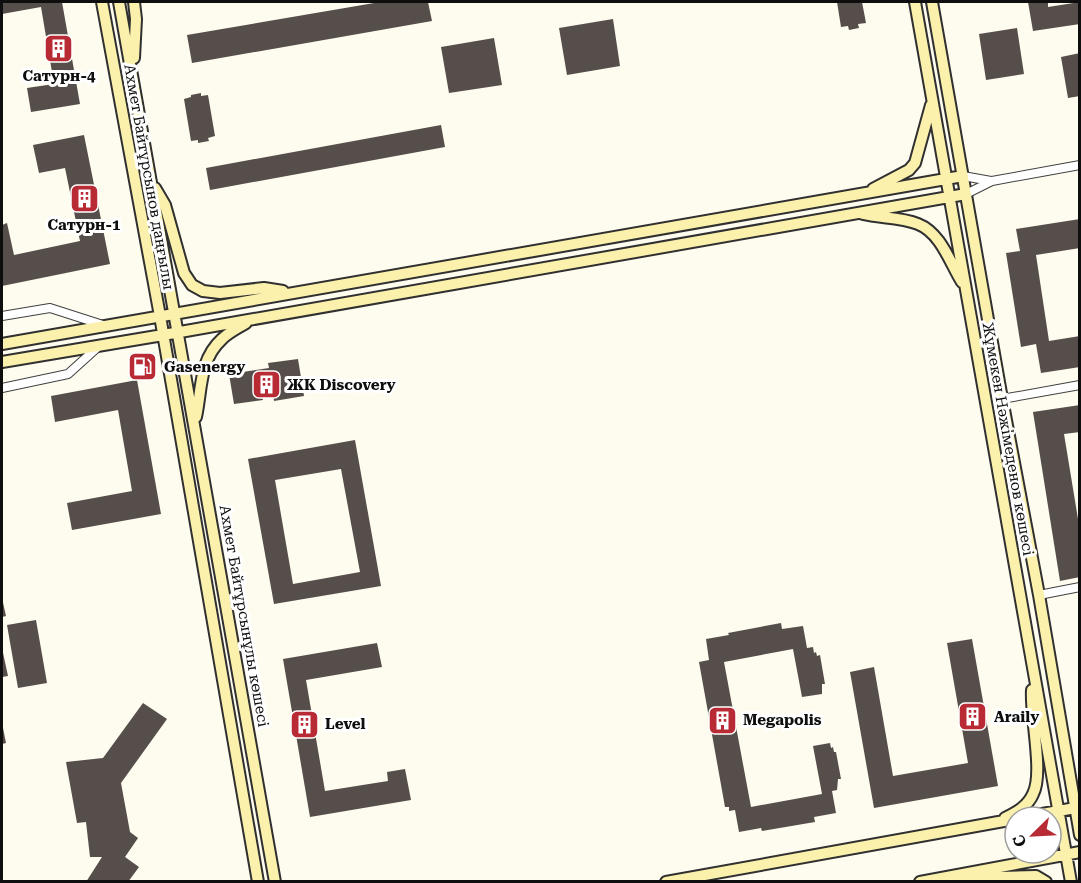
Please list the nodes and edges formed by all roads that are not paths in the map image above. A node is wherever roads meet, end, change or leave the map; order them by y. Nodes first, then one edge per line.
1 (102, 2) edge
2 (119, 2) edge
3 (134, 2) edge
4 (915, 2) edge
5 (932, 2) edge
6 (133, 79) junction
7 (932, 99) junction
8 (1080, 165) edge
9 (963, 176) junction
10 (946, 179) junction
11 (992, 181) junction
12 (151, 182) junction
13 (867, 193) junction
14 (966, 194) junction
15 (949, 196) junction
16 (856, 213) junction
17 (966, 289) junction
18 (295, 292) junction
19 (175, 313) junction
20 (2, 316) edge
21 (160, 316) junction
22 (252, 320) junction
23 (104, 326) junction
24 (179, 333) junction
25 (163, 336) junction
26 (2, 344) edge
27 (101, 345) junction
28 (183, 355) joint
29 (167, 357) joint
30 (2, 362) edge
31 (1080, 385) edge
32 (2, 387) edge
33 (1002, 399) junction
34 (195, 423) junction
35 (1080, 587) edge
36 (1039, 595) junction
37 (1035, 677) junction
38 (1058, 805) edge
39 (1077, 808) edge
40 (1003, 821) edge
41 (998, 822) junction
42 (1063, 832) edge
43 (1080, 835) edge
44 (270, 851) junction
45 (1080, 852) edge
46 (1067, 854) junction
47 (947, 877) junction
48 (706, 878) edge
49 (258, 882) edge
50 (275, 882) edge
51 (281, 882) edge
52 (666, 882) edge
53 (920, 882) edge
54 (1046, 882) edge
55 (1071, 882) edge

1 - 21 main road, Ахмет Байтұрсынов даңғылы
2 - 6 main road, Ахмет Байтұрсынов даңғылы
3 - 6 main road
4 - 7 main road, Жұмекен Нәжімеденов көшесі
5 - 9 main road, Жұмекен Нәжімеденов көшесі
6 - 12 main road, Ахмет Байтұрсынов даңғылы
7 - 10 main road, Жұмекен Нәжімеденов көшесі
7 - 13 main road
8 - 11 street
9 - 10 main road
9 - 11 street
9 - 14 main road, Жұмекен Нәжімеденов көшесі
10 - 13 main road
10 - 15 main road, Жұмекен Нәжімеденов көшесі
11 - 14 street
12 - 18 main road
12 - 19 main road, Ахмет Байтұрсынов даңғылы
13 - 18 main road
14 - 15 main road
14 - 33 main road, Жұмекен Нәжімеденов көшесі
15 - 16 main road
15 - 17 main road, Жұмекен Нәжімеденов көшесі
16 - 17 main road
16 - 22 main road
17 - 37 main road, Жұмекен Нәжімеденов көшесі
18 - 19 main road
19 - 21 main road
19 - 24 main road, Ахмет Байтұрсынов даңғылы
20 - 23 street
21 - 23 main road
21 - 25 main road, Ахмет Байтұрсынов даңғылы
22 - 24 main road
22 - 34 main road
23 - 26 main road
24 - 25 main road
24 - 28 main road, Ахмет Байтұрсынов даңғылы
25 - 27 main road
25 - 29 main road, Ахмет Байтұрсынов даңғылы
27 - 30 main road
27 - 32 street
28 - 34 main road, Ахмет Байтұрсынұлы көшесі
29 - 49 main road, Ахмет Байтұрсынұлы көшесі
31 - 33 street
33 - 36 main road, Жұмекен Нәжімеденов көшесі
34 - 44 main road, Ахмет Байтұрсынұлы көшесі
35 - 36 street
36 - 39 main road, Жұмекен Нәжімеденов көшесі
37 - 38 main road, Жұмекен Нәжімеденов көшесі
37 - 41 main road
39 - 43 main road, Жұмекен Нәжімеденов көшесі
40 - 41 main road
41 - 48 main road
42 - 46 main road, Жұмекен Нәжімеденов көшесі
44 - 50 main road, Ахмет Байтұрсынұлы көшесі
44 - 51 main road
45 - 46 main road
46 - 47 main road
46 - 55 main road, Жұмекен Нәжімеденов көшесі
47 - 53 main road
47 - 54 main road
48 - 52 main road

